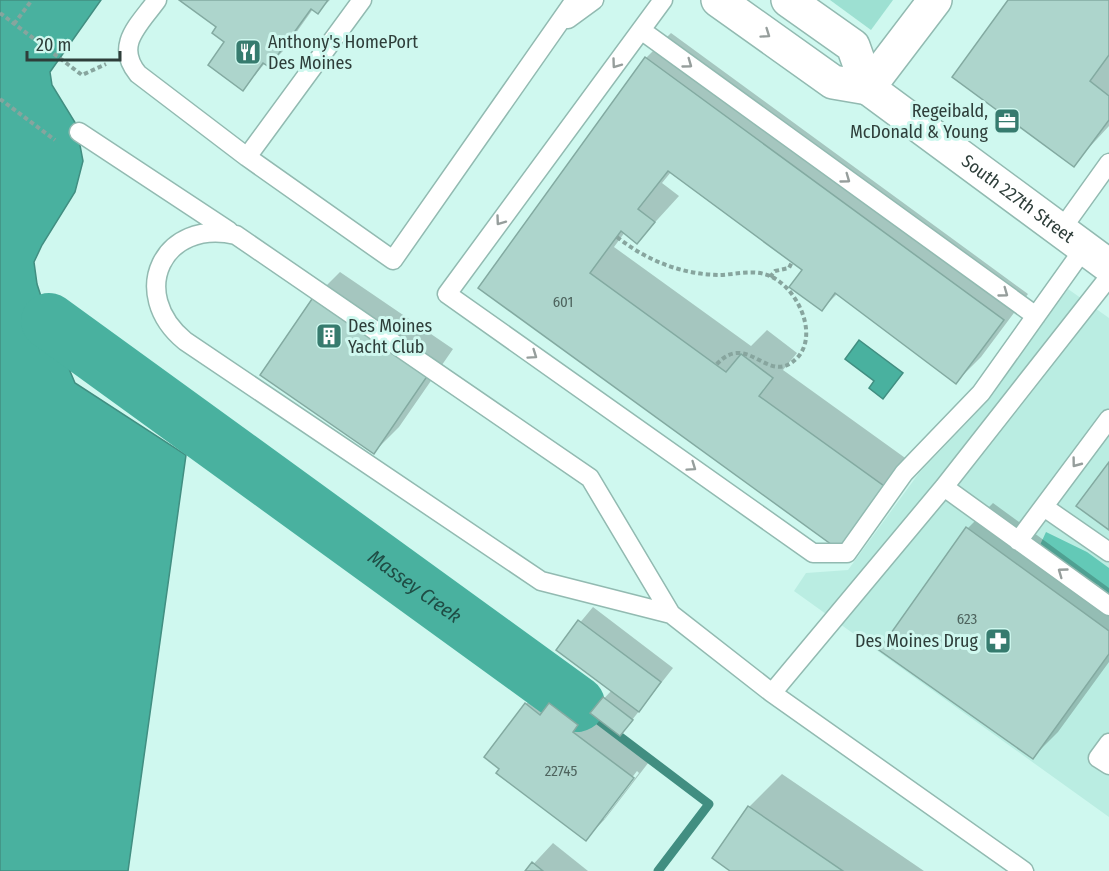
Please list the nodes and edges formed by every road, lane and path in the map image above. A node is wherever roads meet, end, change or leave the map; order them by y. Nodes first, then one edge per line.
1 (32, 0) edge
2 (157, 0) edge
3 (362, 0) edge
4 (574, 0) edge
5 (594, 0) edge
6 (663, 0) edge
7 (718, 0) edge
8 (788, 0) edge
9 (935, 0) edge
10 (0, 13) edge
11 (15, 24) junction
12 (554, 29) junction
13 (641, 30) junction
14 (126, 55) junction
15 (868, 88) junction
16 (0, 99) edge
17 (79, 132) dead end
18 (64, 147) dead end
19 (247, 157) junction
20 (1109, 163) edge
21 (236, 235) junction
22 (617, 237) dead end
23 (1085, 248) edge
24 (792, 262) dead end
25 (770, 277) junction
26 (1109, 277) edge
27 (1036, 316) junction
28 (716, 365) dead end
29 (1109, 419) edge
30 (944, 487) junction
31 (1044, 507) junction
32 (1018, 541) junction
33 (1109, 552) edge
34 (1109, 606) edge
35 (671, 614) junction
36 (772, 693) junction
37 (1109, 743) edge
38 (1109, 765) edge
39 (1024, 871) edge

1 - 11 path
2 - 14 lane
3 - 19 lane
4 - 12 lane
5 - 12 lane
6 - 13 lane
7 -> 15 street, South 227th Street
8 - 15 street
9 - 15 street
10 - 11 path
11 - 14 path
12 - 19 lane
13 -> 27 lane
13 -> 27 lane
14 - 19 lane
15 - 23 street, South 227th Street
16 - 18 path
17 - 21 lane
20 - 23 lane
21 - 35 lane
21 - 35 lane
22 - 25 path
23 - 27 lane
24 - 25 path
25 - 28 path
26 - 30 lane
29 -> 31 lane
30 - 32 lane
30 - 36 lane
31 - 32 lane
31 - 33 lane
34 -> 32 lane
35 - 36 lane
36 - 39 lane
37 - 38 lane

